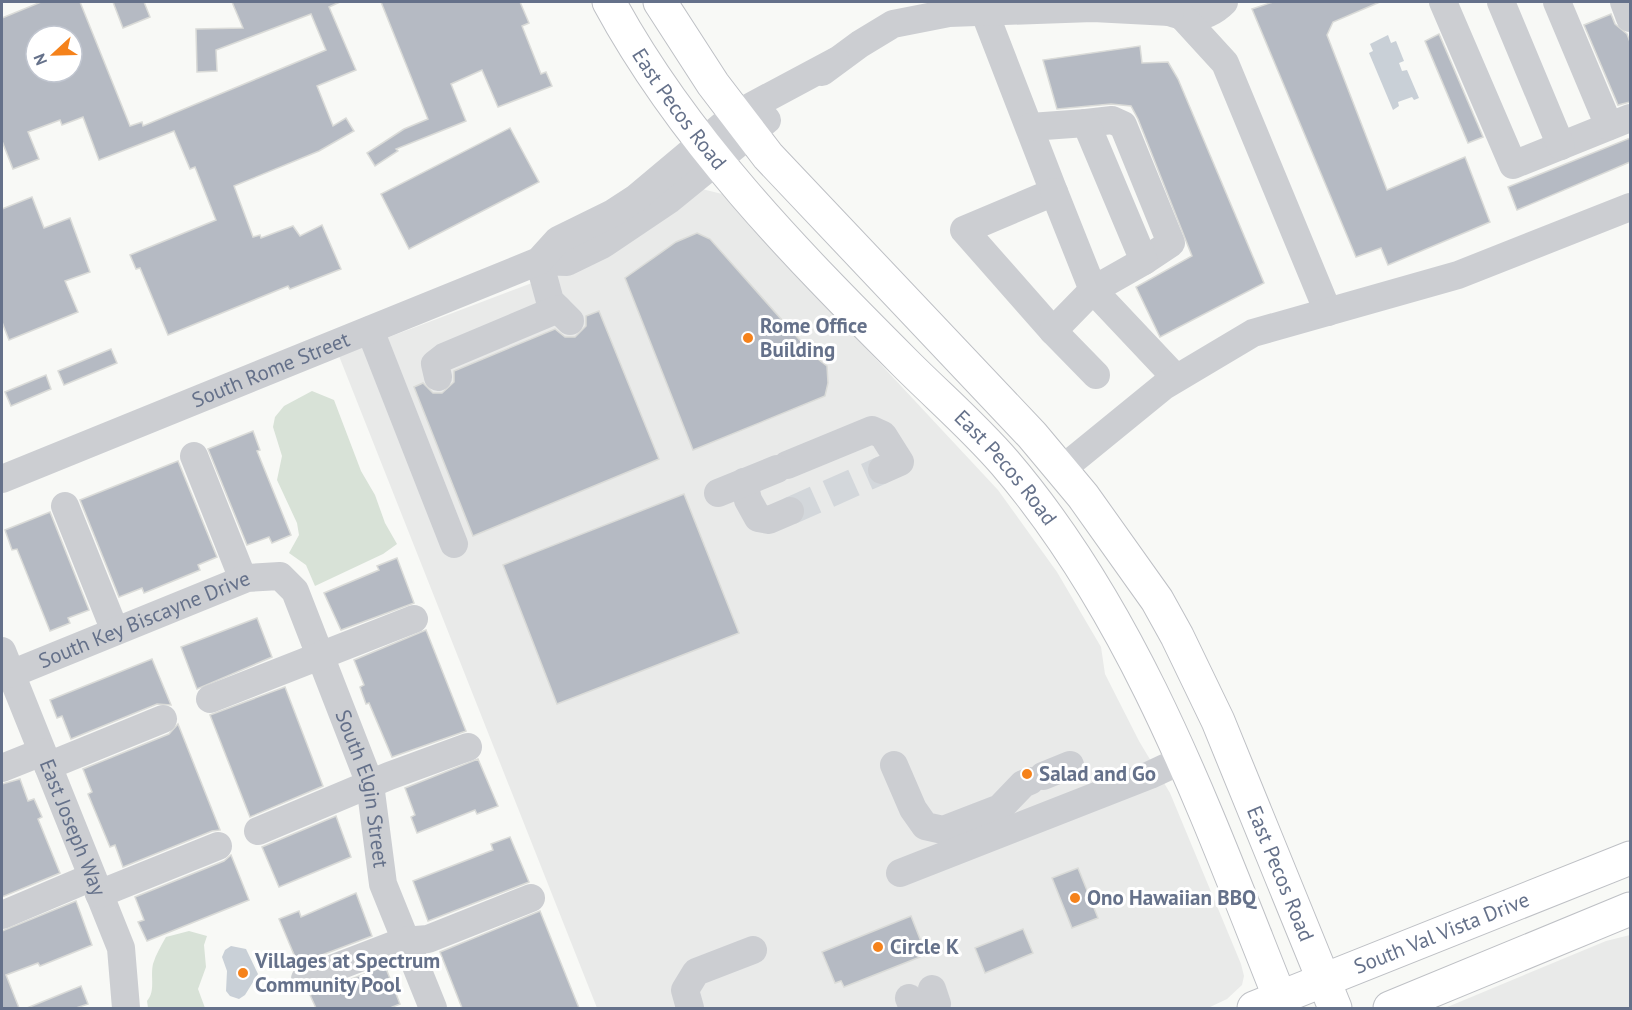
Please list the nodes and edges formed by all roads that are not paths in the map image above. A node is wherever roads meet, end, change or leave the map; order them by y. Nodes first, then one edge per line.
1 (609, 2) edge
2 (660, 2) edge
3 (1225, 2) edge
4 (1443, 2) edge
5 (1500, 2) edge
6 (1557, 2) edge
7 (1624, 2) edge
8 (1098, 5) edge
9 (1170, 10) edge
10 (984, 12) junction
11 (1630, 18) edge
12 (1225, 63) junction
13 (1620, 122) edge
14 (743, 124) junction
15 (1030, 127) junction
16 (1560, 146) junction
17 (709, 152) junction
18 (1054, 192) junction
19 (1630, 207) edge
20 (539, 261) junction
21 (1093, 290) junction
22 (1328, 312) junction
23 (370, 330) junction
24 (1053, 331) junction
25 (1096, 375) dead end
26 (438, 377) dead end
27 (1176, 378) junction
28 (194, 456) dead end
29 (882, 470) tunnel mouth
30 (1061, 470) junction
31 (2, 479) edge
32 (744, 482) junction
33 (718, 493) dead end
34 (1036, 505) junction
35 (65, 506) dead end
36 (790, 511) tunnel mouth
37 (454, 544) dead end
38 (280, 576) joint
39 (1141, 577) junction
40 (243, 579) junction
41 (414, 619) dead end
42 (115, 631) junction
43 (320, 656) junction
44 (6, 663) edge
45 (210, 699) dead end
46 (164, 719) dead end
47 (468, 747) dead end
48 (45, 759) junction
49 (1182, 760) junction
50 (902, 762) dead end
51 (1070, 765) dead end
52 (2, 768) edge
53 (370, 784) junction
54 (258, 831) dead end
55 (218, 846) dead end
56 (1630, 858) edge
57 (900, 873) dead end
58 (96, 886) junction
59 (531, 898) dead end
60 (1630, 909) edge
61 (2, 915) edge
62 (404, 941) junction
63 (756, 957) dead end
64 (306, 979) dead end
65 (1329, 994) edge
66 (1273, 1005) edge
67 (126, 1008) edge
68 (433, 1008) edge
69 (690, 1008) edge
70 (1390, 1008) edge

1 - 17 main road, East Pecos Road
2 - 14 main road, East Pecos Road
3 - 9 street, South Rome Street
3 - 12 street
4 - 16 street
5 - 16 street
6 - 13 street
7 - 11 street
8 - 9 street, South Rome Street
8 - 10 street, South Rome Street
9 - 12 street
10 - 14 street, South Rome Street
10 - 15 street
12 - 22 street
13 - 16 street
14 - 17 street, South Rome Street
14 - 30 main road, East Pecos Road
15 - 18 street
15 - 21 street
17 - 20 street, South Rome Street
17 - 34 main road, East Pecos Road
18 - 21 street
18 - 24 street
19 - 22 street
20 - 23 street, South Rome Street
20 - 26 street
21 - 24 street
21 - 27 street
22 - 27 street
23 - 31 street, South Rome Street
23 - 37 street
24 - 25 street
27 - 30 street
28 - 40 street
29 - 32 street
30 - 39 main road, East Pecos Road
32 - 33 street
32 - 36 street
34 - 39 main road
34 - 49 main road, East Pecos Road
35 - 42 street
38 - 40 street, South Key Biscayne Drive
38 - 43 street, South Elgin Street
39 - 65 main road, East Pecos Road
40 - 42 street, South Key Biscayne Drive
41 - 43 street
42 - 44 street, South Key Biscayne Drive
43 - 45 street
43 - 53 street, South Elgin Street
44 - 48 street, East Joseph Way
46 - 48 street
47 - 53 street
48 - 52 street
48 - 58 street, East Joseph Way
49 - 57 street
49 - 66 main road, East Pecos Road
50 - 51 street
53 - 54 street
53 - 62 street, South Elgin Street
55 - 58 street
56 - 65 main road, South Val Vista Drive
58 - 61 street
58 - 67 street, East Joseph Way
59 - 62 street
60 - 70 main road
62 - 64 street
62 - 68 street, South Elgin Street
63 - 69 street
65 - 66 main road, South Val Vista Drive

